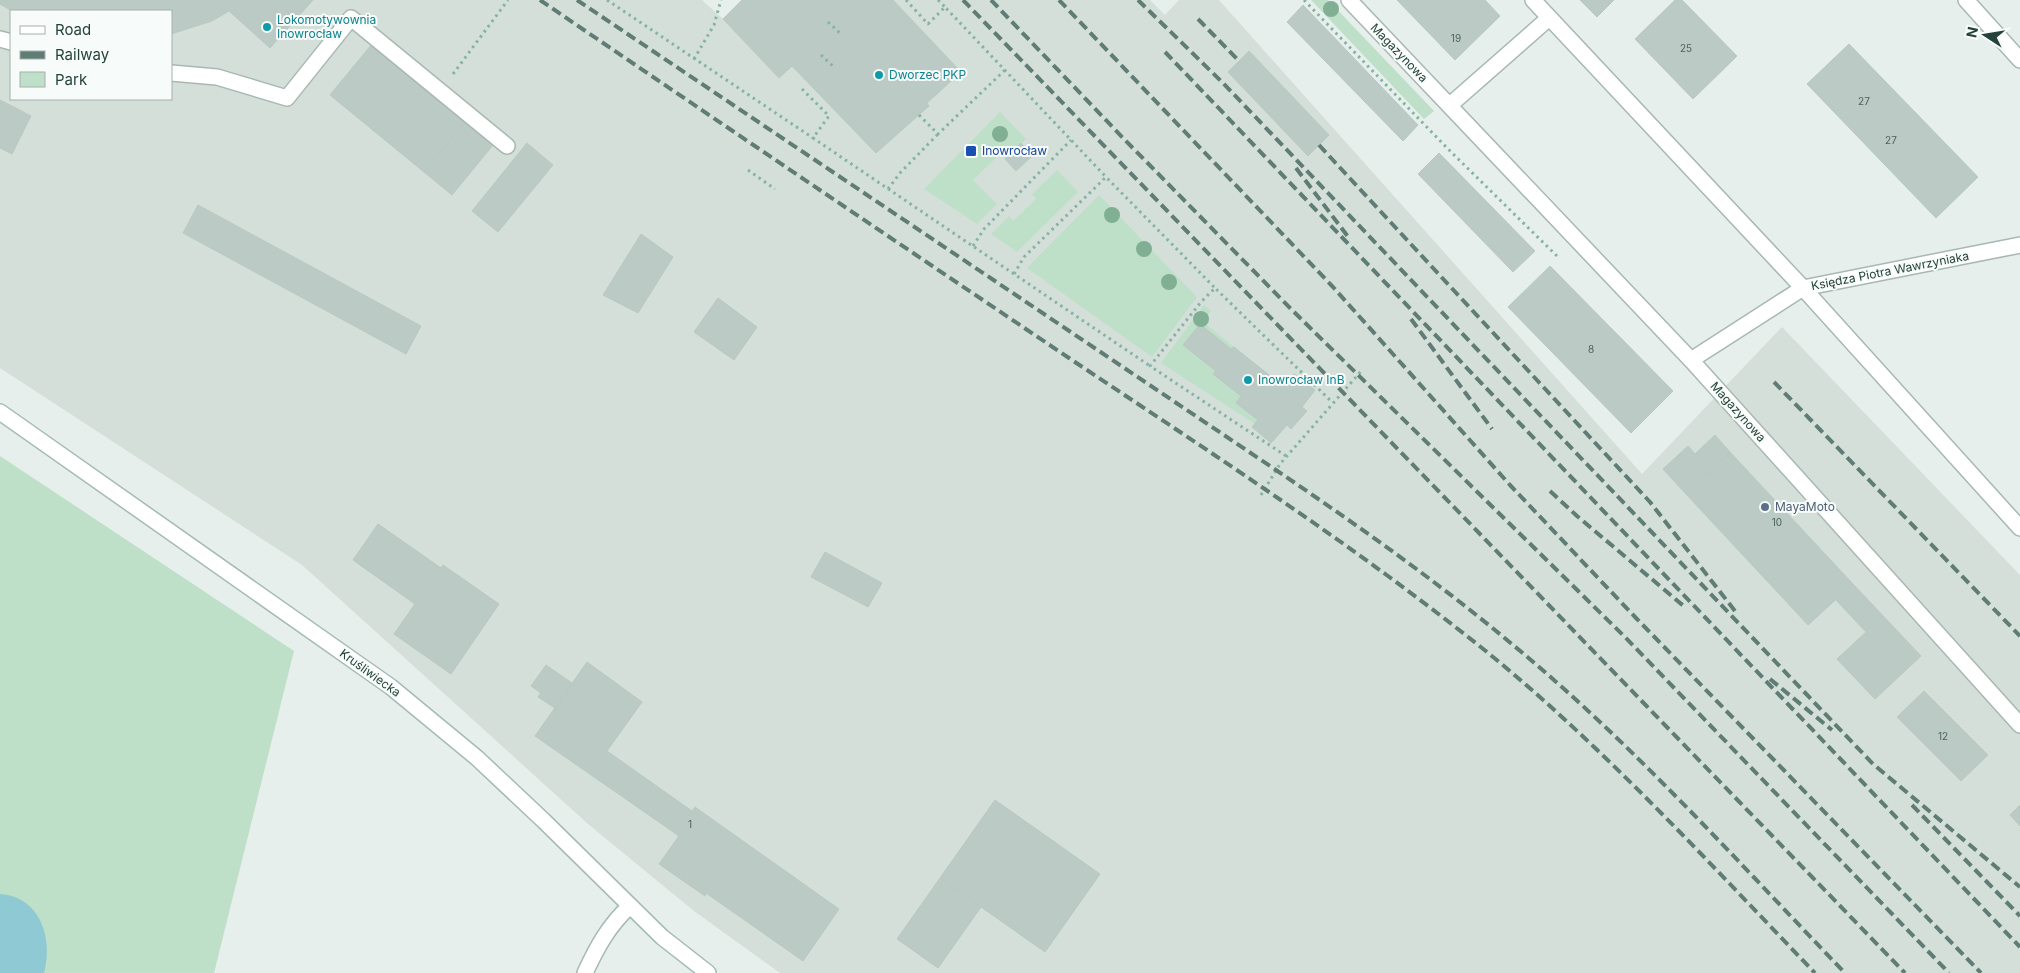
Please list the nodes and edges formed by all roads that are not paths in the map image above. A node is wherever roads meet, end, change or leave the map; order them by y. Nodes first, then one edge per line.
1 (1349, 0) edge
2 (1533, 0) edge
3 (1966, 0) edge
4 (1549, 18) junction
5 (2020, 60) edge
6 (172, 73) edge
7 (1450, 105) junction
8 (507, 146) dead end
9 (2020, 245) edge
10 (1803, 288) junction
11 (1690, 360) junction
12 (0, 412) edge
13 (2020, 528) edge
14 (2020, 724) edge
15 (630, 906) junction
16 (585, 973) edge
17 (708, 973) edge

1 - 7 street, Magazynowa
2 - 4 street
3 - 5 street
4 - 7 street
4 - 10 street
6 - 8 street
7 - 11 street, Magazynowa
9 - 10 street, Księdza Piotra Wawrzyniaka
10 - 11 street, Księdza Piotra Wawrzyniaka
10 - 13 street
11 - 14 street, Magazynowa
12 - 15 street, Kruśliwiecka
15 - 16 street
15 - 17 street, Kruśliwiecka

